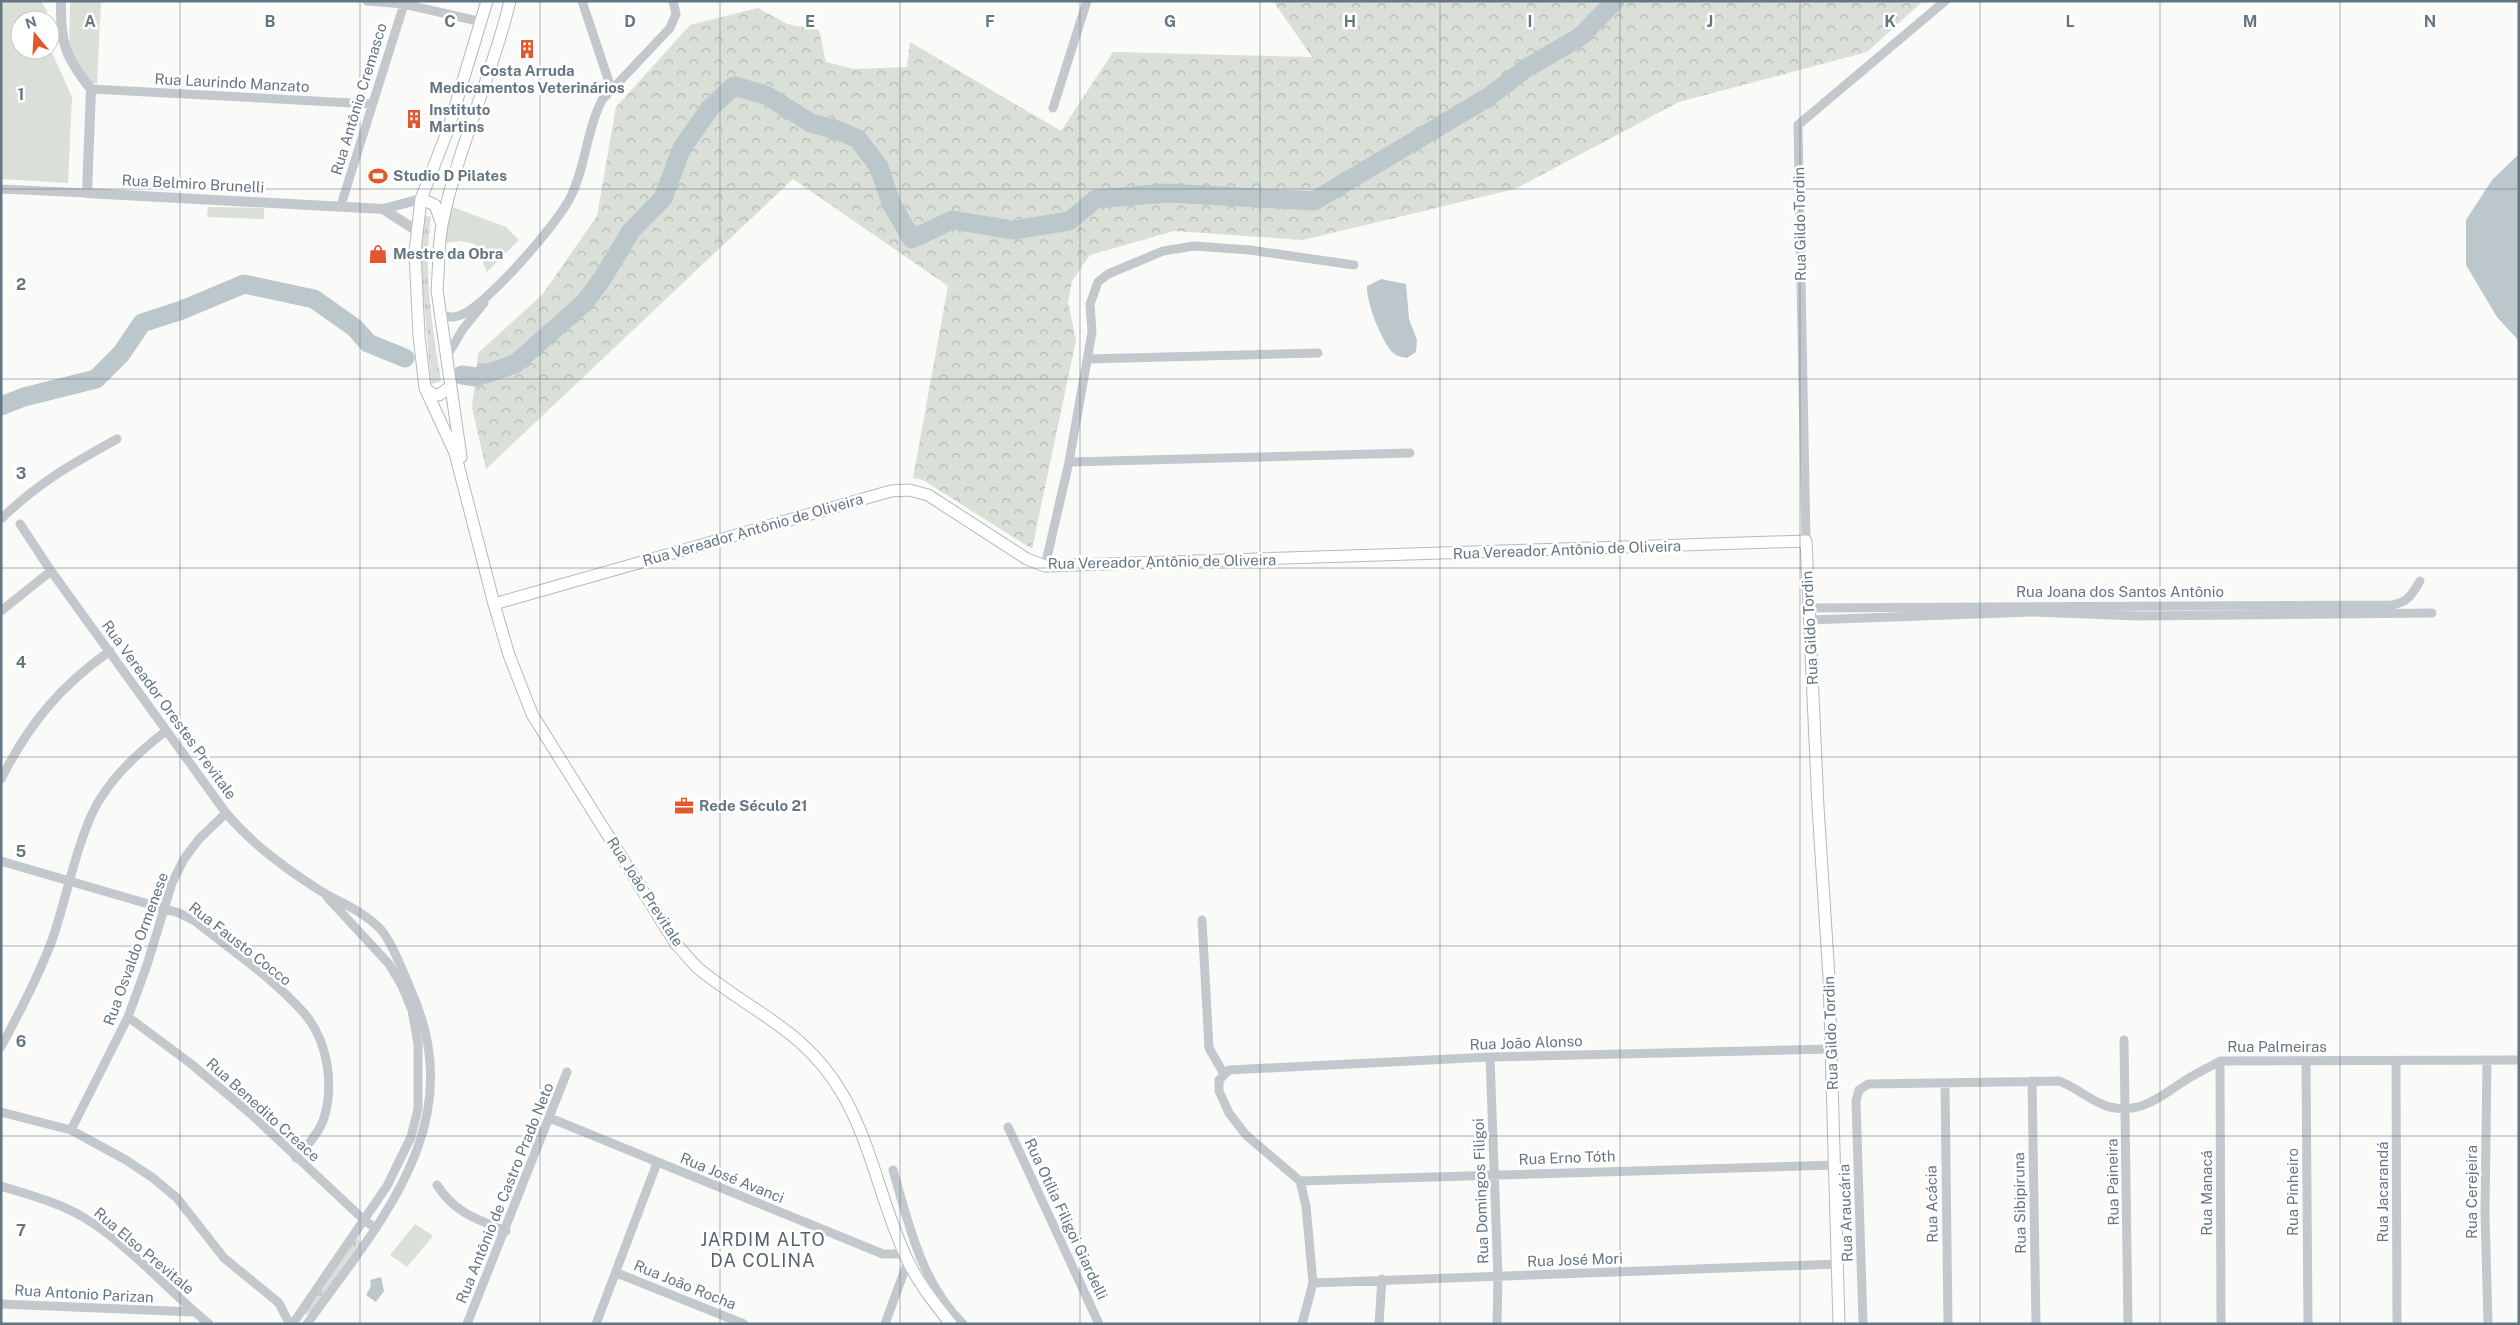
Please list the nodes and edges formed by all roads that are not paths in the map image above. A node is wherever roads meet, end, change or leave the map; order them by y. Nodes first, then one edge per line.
1 (61, 1) edge
2 (367, 1) edge
3 (487, 1) edge
4 (510, 1) edge
5 (582, 1) edge
6 (1087, 1) edge
7 (1945, 1) edge
8 (404, 3) edge
9 (674, 4) edge
10 (482, 22) junction
11 (611, 88) junction
12 (91, 89) junction
13 (372, 104) junction
14 (1053, 108) dead end
15 (1, 189) edge
16 (87, 192) junction
17 (421, 199) junction
18 (341, 206) junction
19 (383, 209) junction
20 (442, 225) junction
21 (417, 231) junction
22 (1354, 265) dead end
23 (488, 297) junction
24 (440, 313) junction
25 (1318, 354) dead end
26 (447, 356) junction
27 (1088, 359) junction
28 (450, 387) junction
29 (426, 388) junction
30 (117, 439) dead end
31 (1410, 453) dead end
32 (1069, 462) junction
33 (464, 483) junction
34 (1, 519) edge
35 (20, 524) dead end
36 (1806, 541) junction
37 (1045, 566) junction
38 (51, 571) junction
39 (2420, 581) dead end
40 (494, 604) junction
41 (1808, 608) junction
42 (1, 611) edge
43 (2432, 613) dead end
44 (1809, 620) junction
45 (110, 651) junction
46 (166, 731) junction
47 (1, 778) edge
48 (226, 813) junction
49 (1, 861) edge
50 (70, 882) junction
51 (320, 890) junction
52 (165, 908) junction
53 (1202, 920) dead end
54 (128, 1016) junction
55 (2124, 1040) dead end
56 (1, 1047) edge
57 (1830, 1049) junction
58 (1490, 1057) junction
59 (2306, 1060) junction
60 (2487, 1060) junction
61 (2519, 1060) edge
62 (2396, 1061) junction
63 (2220, 1062) junction
64 (568, 1072) dead end
65 (1224, 1074) junction
66 (2032, 1081) junction
67 (1944, 1083) junction
68 (1856, 1101) joint
69 (2126, 1109) junction
70 (1, 1112) edge
71 (550, 1118) junction
72 (1008, 1126) dead end
73 (71, 1130) junction
74 (296, 1158) junction
75 (657, 1163) junction
76 (1835, 1165) junction
77 (893, 1170) dead end
78 (1494, 1174) junction
79 (1300, 1181) junction
80 (437, 1185) dead end
81 (1, 1186) edge
82 (362, 1219) junction
83 (375, 1228) junction
84 (506, 1231) junction
85 (907, 1258) junction
86 (1838, 1264) junction
87 (617, 1273) junction
88 (1498, 1277) junction
89 (1382, 1279) junction
90 (1313, 1283) junction
91 (1, 1304) edge
92 (195, 1312) junction
93 (292, 1323) edge
94 (208, 1324) edge
95 (307, 1324) edge
96 (467, 1324) edge
97 (596, 1324) edge
98 (744, 1324) edge
99 (885, 1324) edge
100 (951, 1324) edge
101 (963, 1324) edge
102 (1099, 1324) edge
103 (1302, 1324) edge
104 (1379, 1324) edge
105 (1497, 1324) edge
106 (1839, 1324) edge
107 (1863, 1324) edge
108 (1948, 1324) edge
109 (2036, 1324) edge
110 (2128, 1324) edge
111 (2221, 1324) edge
112 (2308, 1324) edge
113 (2397, 1324) edge
114 (2488, 1324) edge

1 - 12 street
2 - 8 street
3 - 10 main road, Rua João Previtale
4 - 20 main road, Rua João Previtale
5 - 11 street
6 - 14 street
7 - 36 street, Rua Gildo Tordin
8 - 10 street
8 - 13 street, Rua Antônio Cremasco
9 - 11 street
10 - 17 main road, Rua João Previtale
11 - 23 street
12 - 13 street, Rua Laurindo Manzato
12 - 16 street
13 - 18 street, Rua Antônio Cremasco
15 - 16 street, Rua Belmiro Brunelli
16 - 18 street, Rua Belmiro Brunelli
17 - 19 street, Rua Belmiro Brunelli
17 - 20 main road
17 - 21 main road, Rua João Previtale
18 - 19 street, Rua Belmiro Brunelli
19 - 21 street, Rua Belmiro Brunelli
20 - 24 main road, Rua João Previtale
21 - 29 main road, Rua João Previtale
22 - 27 street
23 - 24 street
23 - 26 street
24 - 26 main road, Rua João Previtale
25 - 27 street
26 - 28 main road, Rua João Previtale
27 - 32 street
28 - 29 main road
28 - 33 main road, Rua João Previtale
29 - 33 main road, Rua João Previtale
30 - 34 street
31 - 32 street
32 - 37 street
33 - 40 main road, Rua João Previtale
35 - 38 street, Rua Vereador Orestes Previtale
36 - 37 main road, Rua Vereador Antônio de Oliveira
36 - 41 main road, Rua Gildo Tordin
37 - 40 main road, Rua Vereador Antônio de Oliveira
38 - 42 street
38 - 45 street, Rua Vereador Orestes Previtale
39 - 41 street, Rua Joana dos Santos Antônio
40 - 85 main road, Rua João Previtale
41 - 44 main road, Rua Gildo Tordin
43 - 44 street
44 - 57 main road, Rua Gildo Tordin
45 - 46 street, Rua Vereador Orestes Previtale
45 - 47 street
46 - 48 street, Rua Vereador Orestes Previtale
46 - 50 street
48 - 51 street, Rua Vereador Orestes Previtale
48 - 52 street, Rua Osvaldo Ormenese
49 - 50 street, Rua Fausto Cocco
50 - 52 street, Rua Fausto Cocco
50 - 56 street
51 - 82 street, Rua Vereador Orestes Previtale
51 - 83 street, Rua Vereador Orestes Previtale
52 - 54 street, Rua Osvaldo Ormenese
52 - 74 street, Rua Fausto Cocco
53 - 65 street
54 - 73 street, Rua Osvaldo Ormenese
54 - 74 street, Rua Benedito Creace
55 - 69 street, Rua Paineira
57 - 58 street, Rua João Alonso
57 - 76 main road, Rua Gildo Tordin
58 - 65 street, Rua João Alonso
58 - 78 street, Rua Domingos Filigoi
59 - 62 street, Rua Palmeiras
59 - 63 street, Rua Palmeiras
59 - 112 street, Rua Pinheiro
60 - 61 street, Rua Palmeiras
60 - 62 street, Rua Palmeiras
60 - 114 street, Rua Cerejeira
62 - 113 street, Rua Jacarandá
63 - 69 street, Rua Palmeiras
63 - 111 street, Rua Manacá
64 - 71 street, Rua Antônio de Castro Prado Neto
65 - 79 street
66 - 67 street, Rua Palmeiras
66 - 69 street, Rua Palmeiras
66 - 109 street, Rua Sibipiruna
67 - 68 street, Rua Palmeiras
67 - 108 street, Rua Acácia
68 - 107 street, Rua Araucária
69 - 110 street, Rua Paineira
70 - 73 street
71 - 75 street, Rua José Avanci
71 - 84 street, Rua Antônio de Castro Prado Neto
72 - 102 street, Rua Otília Filigoi Giardelli
73 - 93 street
74 - 82 street, Rua Benedito Creace
75 - 85 street, Rua José Avanci
75 - 87 street
76 - 78 street, Rua Erno Tóth
76 - 86 main road, Rua Gildo Tordin
77 - 101 street
78 - 79 street, Rua Erno Tóth
78 - 88 street, Rua Domingos Filigoi
79 - 90 street
80 - 84 street
81 - 92 street, Rua Elso Previtale
82 - 83 street, Rua Benedito Creace
82 - 93 street, Rua Vereador Orestes Previtale
83 - 95 street, Rua Vereador Orestes Previtale
84 - 96 street, Rua Antônio de Castro Prado Neto
85 - 99 street
85 - 100 main road, Rua João Previtale
86 - 88 street, Rua José Mori
86 - 106 main road, Rua Gildo Tordin
87 - 97 street
87 - 98 street, Rua João Rocha
88 - 89 street, Rua José Mori
88 - 105 street, Rua Domingos Filigoi
89 - 90 street, Rua José Mori
89 - 104 street
90 - 103 street
91 - 92 street, Rua Antonio Parizan
92 - 94 street, Rua Elso Previtale

